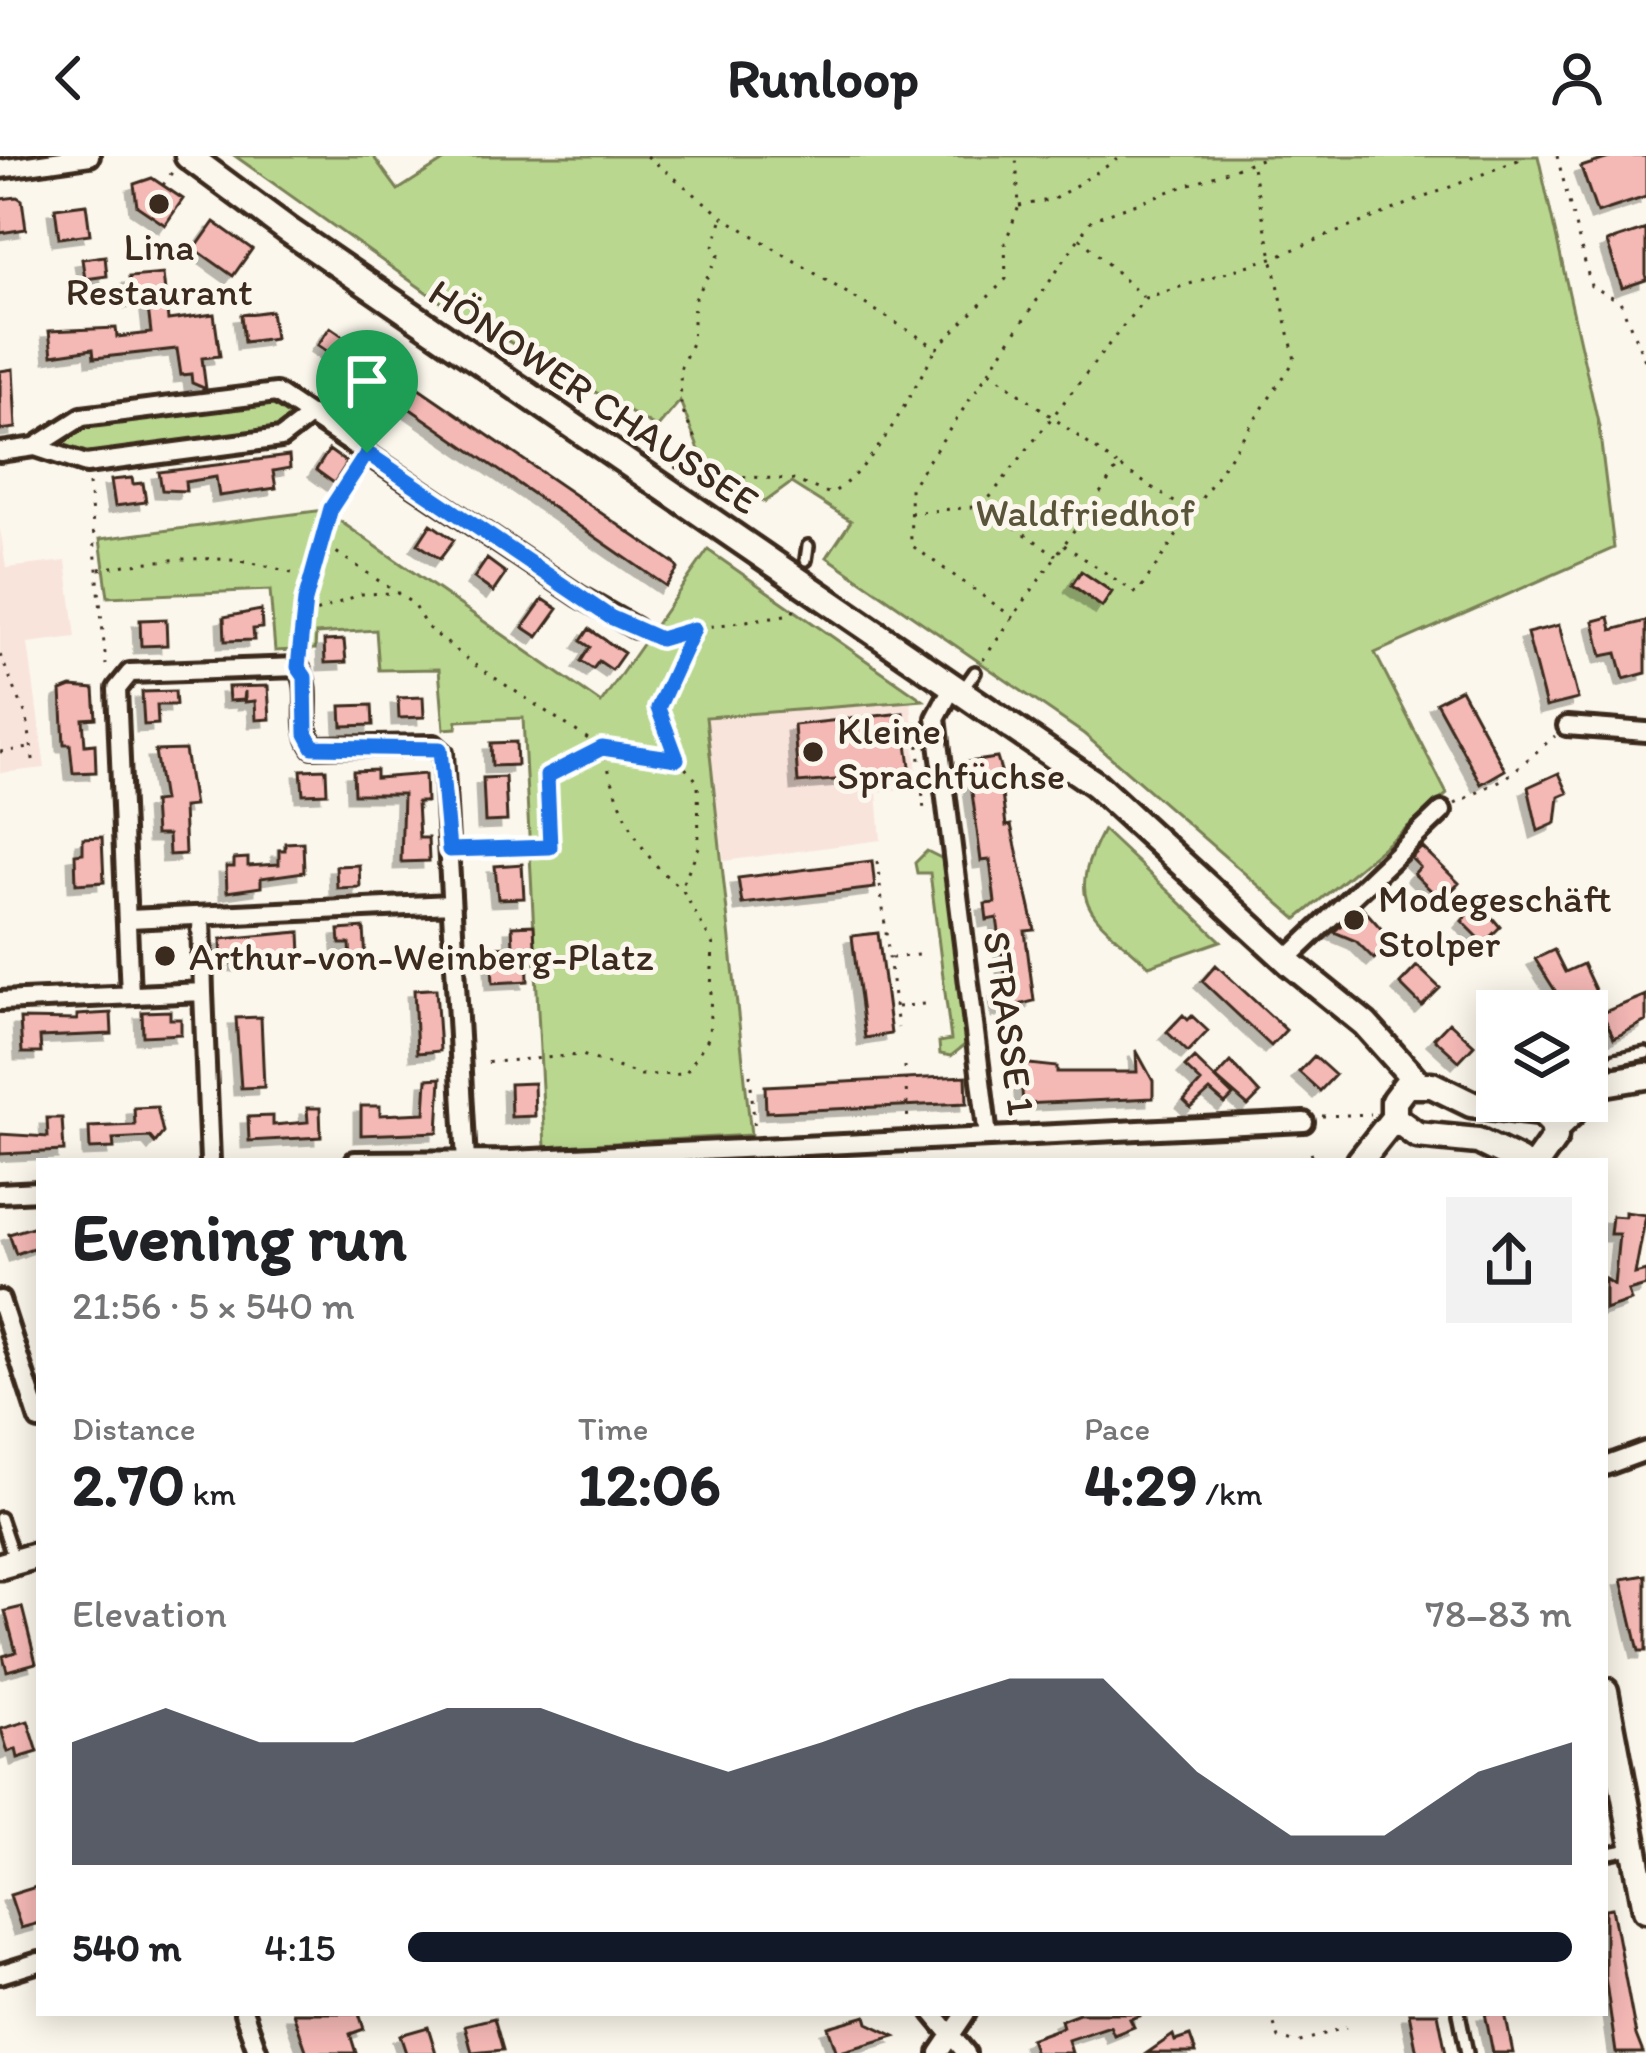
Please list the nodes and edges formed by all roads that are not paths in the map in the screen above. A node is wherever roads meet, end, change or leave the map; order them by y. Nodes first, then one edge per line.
1 (90, 156) edge
2 (181, 163) edge
3 (0, 169) edge
4 (311, 415) junction
5 (35, 447) junction
6 (0, 452) edge
7 (808, 546) dead end
8 (806, 573) junction
9 (635, 628) road end
10 (963, 683) junction
11 (1567, 726) road end
12 (1646, 732) edge
13 (1442, 811) road end
14 (452, 904) junction
15 (201, 917) junction
16 (129, 919) junction
17 (1286, 960) junction
18 (203, 992) junction
19 (130, 994) junction
20 (0, 1001) edge
21 (1646, 1053) edge
22 (1615, 1059) dead end
23 (1646, 1076) edge
24 (1408, 1087) junction
25 (1608, 1087) edge
26 (1476, 1105) edge
27 (1304, 1122) road end
28 (1392, 1122) junction
29 (1552, 1122) edge
30 (988, 1137) junction
31 (684, 1156) edge
32 (210, 1158) edge
33 (466, 1158) edge
34 (597, 1158) edge
35 (1362, 1158) edge
36 (1374, 1158) edge
37 (1511, 1158) edge
38 (1541, 1158) edge
39 (36, 1191) edge
40 (0, 1193) edge
41 (0, 1300) edge
42 (36, 1411) edge
43 (1646, 1451) edge
44 (1608, 1465) edge
45 (0, 1519) edge
46 (18, 1561) edge
47 (1608, 1707) edge
48 (1635, 1848) junction
49 (1608, 1853) edge
50 (1646, 1909) edge
51 (36, 1963) edge
52 (0, 1974) edge
53 (245, 2016) edge
54 (936, 2016) edge
55 (964, 2016) edge
56 (1460, 2016) edge
57 (953, 2032) junction
58 (258, 2053) edge
59 (939, 2053) edge
60 (966, 2053) edge
61 (1467, 2053) edge

1 - 3 street
2 - 8 main road, HÖNOWER CHAUSSEE
4 - 5 street
4 - 5 street
4 - 9 street
5 - 6 street
7 - 8 lane
8 - 10 main road, HÖNOWER CHAUSSEE
10 - 17 main road, HÖNOWER CHAUSSEE
10 - 30 street, STRASSE 1
11 - 12 street
13 - 17 street
14 - 15 street
14 - 16 street
14 - 33 street
15 - 16 street
15 - 18 street
16 - 19 street
17 - 24 main road, HÖNOWER CHAUSSEE
18 - 19 street
18 - 32 street
19 - 20 street
21 - 22 lane
23 - 25 main road
24 - 26 main road
24 - 28 main road
27 - 30 street, STRASSE 1
28 - 35 main road
28 - 36 main road
28 - 37 main road
29 - 38 main road
30 - 31 street
31 - 34 street
39 - 40 street
41 - 42 street
43 - 44 street
45 - 46 lane
47 - 48 main road
48 - 49 lane
48 - 50 main road
51 - 52 street
53 - 58 street
54 - 57 street
55 - 57 street
56 - 61 lane
57 - 59 street
57 - 60 street

